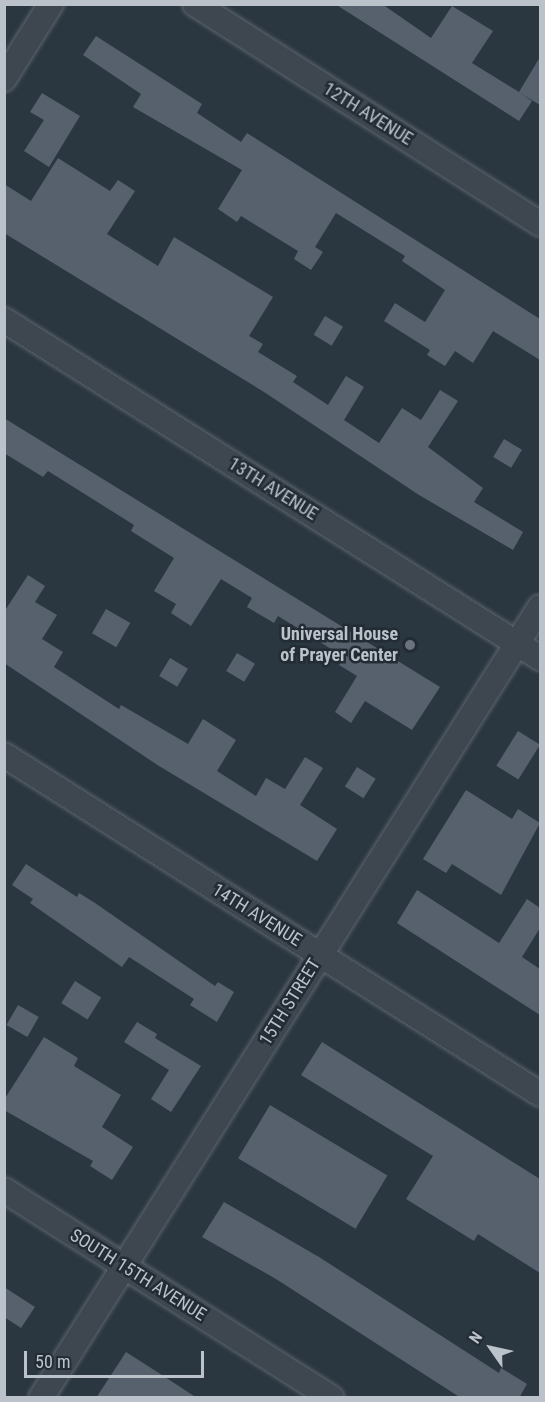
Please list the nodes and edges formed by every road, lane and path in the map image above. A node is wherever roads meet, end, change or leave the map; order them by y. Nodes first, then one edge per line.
1 (51, 4) edge
2 (195, 4) edge
3 (4, 79) edge
4 (540, 224) edge
5 (4, 320) edge
6 (540, 607) edge
7 (518, 644) junction
8 (540, 658) edge
9 (4, 755) edge
10 (319, 955) junction
11 (540, 1094) edge
12 (4, 1190) edge
13 (123, 1266) junction
14 (41, 1398) edge
15 (332, 1398) edge

1 - 3 street
2 - 4 street, 12TH AVENUE
5 - 7 street, 13TH AVENUE
6 - 7 street, 15TH STREET
7 - 8 street, 13TH AVENUE
7 - 10 street, 15TH STREET
9 - 10 street, 14TH AVENUE
10 - 11 street, 14TH AVENUE
10 - 13 street, 15TH STREET
12 - 13 street, SOUTH 15TH AVENUE
13 - 14 street, 15TH STREET
13 - 15 street, SOUTH 15TH AVENUE

